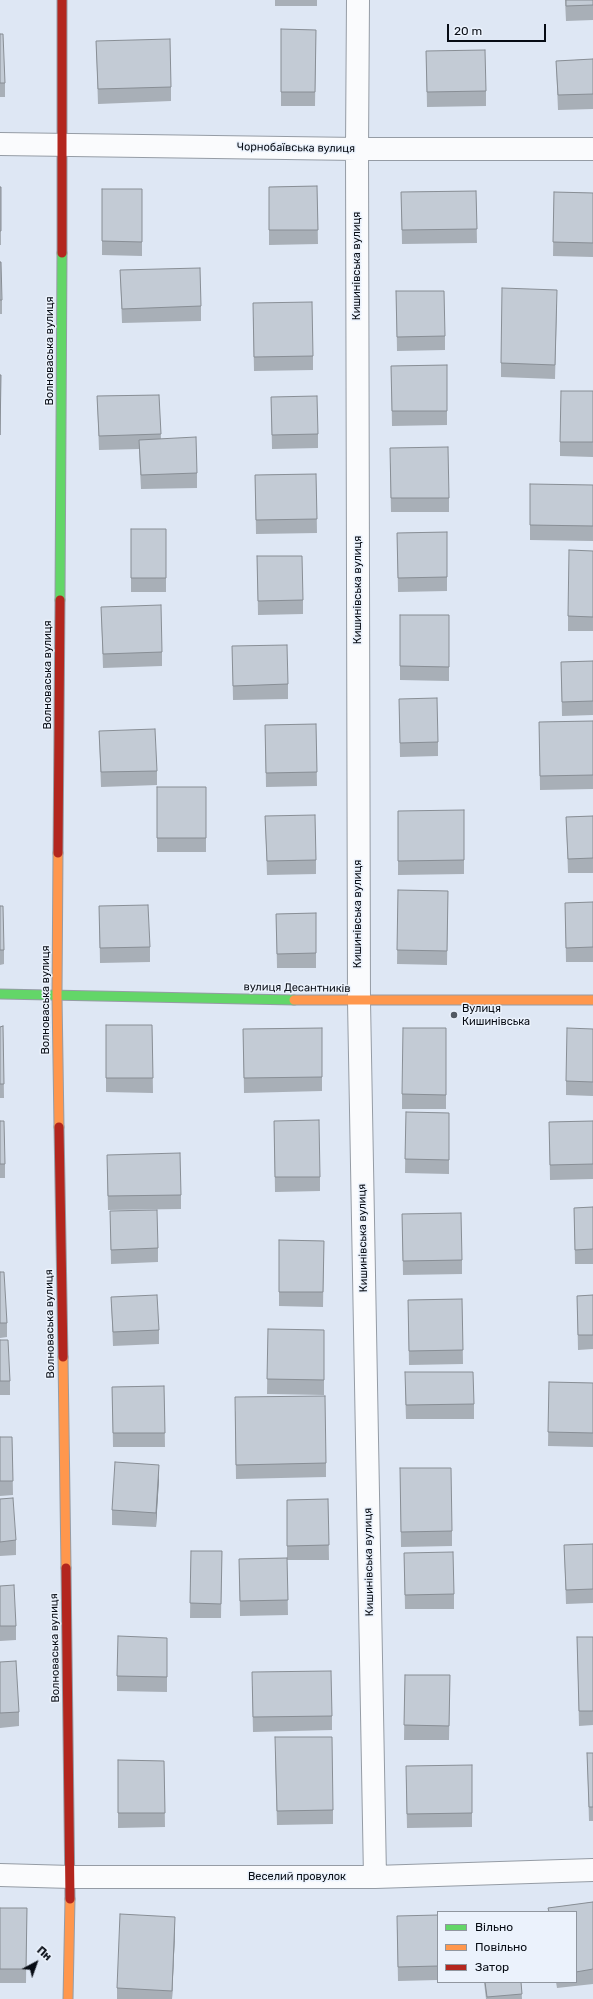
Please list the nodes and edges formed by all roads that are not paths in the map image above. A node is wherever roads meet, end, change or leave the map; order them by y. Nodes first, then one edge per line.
1 (62, 0) edge
2 (358, 0) edge
3 (0, 144) edge
4 (63, 146) junction
5 (357, 149) junction
6 (593, 149) edge
7 (0, 994) edge
8 (57, 994) junction
9 (593, 1000) edge
10 (359, 1001) junction
11 (593, 1870) edge
12 (0, 1875) edge
13 (71, 1877) junction
14 (375, 1877) junction
15 (68, 1999) edge

1 - 4 street, Волноваська вулиця
2 - 5 street, Кишинівська вулиця
3 - 4 street, Чорнобаївська вулиця
4 - 5 street, Чорнобаївська вулиця
4 - 8 street, Волноваська вулиця
5 - 6 street, Чорнобаївська вулиця
5 - 10 street, Кишинівська вулиця
7 - 8 street, вулиця Десантників
8 - 10 street, вулиця Десантників
8 - 13 street, Волноваська вулиця
9 - 10 street, вулиця Десантників
10 - 14 street, Кишинівська вулиця
11 - 14 street, Веселий провулок
12 - 13 street, Веселий провулок
13 - 14 street, Веселий провулок
13 - 15 street, Волноваська вулиця

